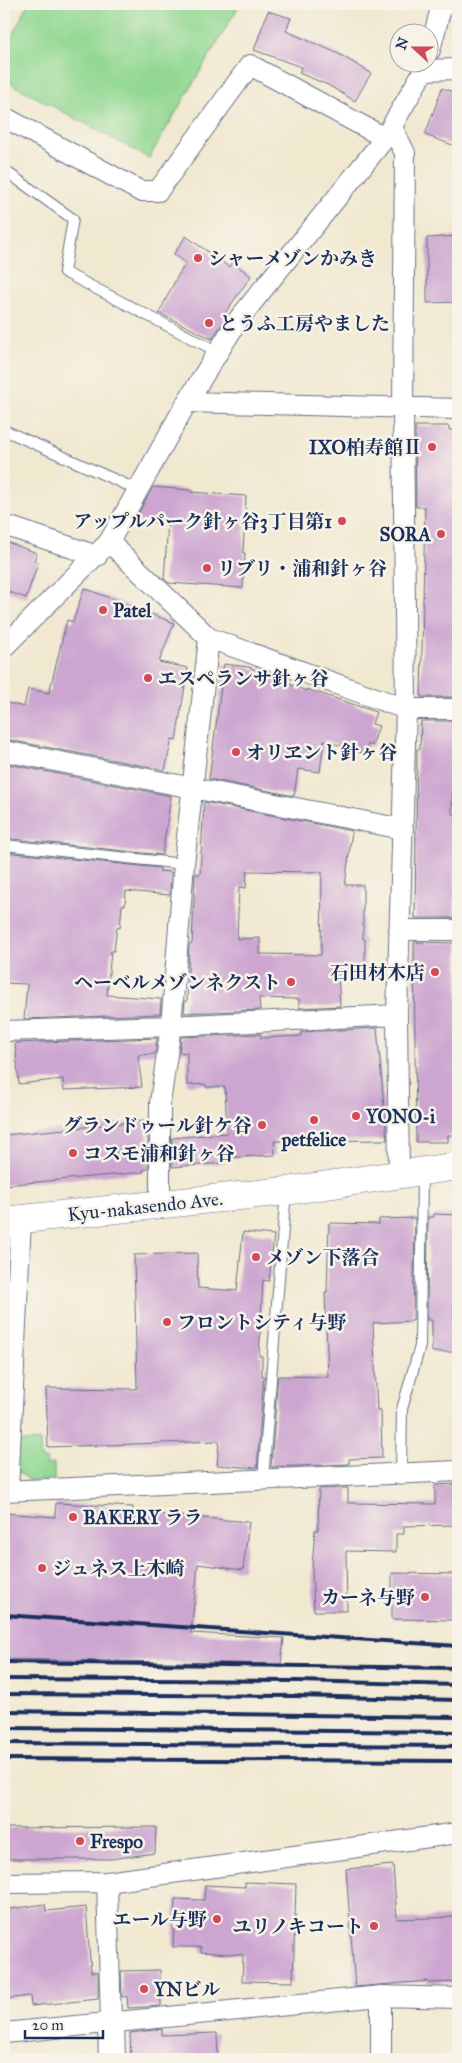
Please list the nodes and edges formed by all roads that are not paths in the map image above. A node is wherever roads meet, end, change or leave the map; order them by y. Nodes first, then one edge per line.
1 (442, 4) edge
2 (437, 22) edge
3 (440, 67) edge
4 (458, 69) edge
5 (422, 72) edge
6 (4, 117) edge
7 (389, 132) junction
8 (4, 170) edge
9 (218, 352) junction
10 (187, 402) junction
11 (403, 407) junction
12 (458, 408) edge
13 (4, 430) edge
14 (138, 490) junction
15 (4, 525) edge
16 (103, 549) junction
17 (208, 638) junction
18 (4, 647) edge
19 (406, 709) junction
20 (458, 709) edge
21 (4, 751) edge
22 (193, 788) junction
23 (403, 829) junction
24 (4, 846) edge
25 (184, 864) junction
26 (399, 930) junction
27 (458, 930) edge
28 (397, 1015) junction
29 (171, 1026) junction
30 (4, 1031) edge
31 (458, 1166) edge
32 (411, 1173) junction
33 (286, 1191) junction
34 (160, 1205) junction
35 (12, 1220) edge
36 (458, 1471) edge
37 (401, 1473) junction
38 (263, 1479) junction
39 (6, 1491) edge
40 (458, 1833) edge
41 (107, 1882) junction
42 (4, 1883) edge
43 (381, 1996) junction
44 (458, 1998) edge
45 (111, 2023) junction
46 (4, 2033) edge
47 (112, 2059) edge
48 (381, 2059) edge

1 - 2 street
3 - 4 street
5 - 7 street
6 - 7 street
7 - 9 street
7 - 11 street
8 - 9 lane
9 - 10 street
10 - 11 street
10 - 14 street
11 - 12 street
11 - 19 street
13 - 14 lane
14 - 16 street
15 - 16 street
16 - 17 street
16 - 18 street
17 - 19 street
17 - 22 street
19 - 20 street
19 - 23 street
21 - 22 street
22 - 23 street
22 - 25 street
23 - 26 street
24 - 25 lane
25 - 29 street
26 - 27 street
26 - 28 street
28 - 29 street
28 - 32 street
29 - 30 street
29 - 34 street
31 - 32 main road, Kyu-nakasendo Ave.
32 - 33 main road, Kyu-nakasendo Ave.
32 - 37 lane
33 - 34 main road, Kyu-nakasendo Ave.
33 - 38 lane
34 - 35 main road, Kyu-nakasendo Ave.
35 - 39 street
36 - 37 street
37 - 38 street
38 - 39 street
40 - 41 street
41 - 42 street
41 - 45 street
43 - 44 street
43 - 45 street
43 - 48 street
45 - 46 street
45 - 47 street

